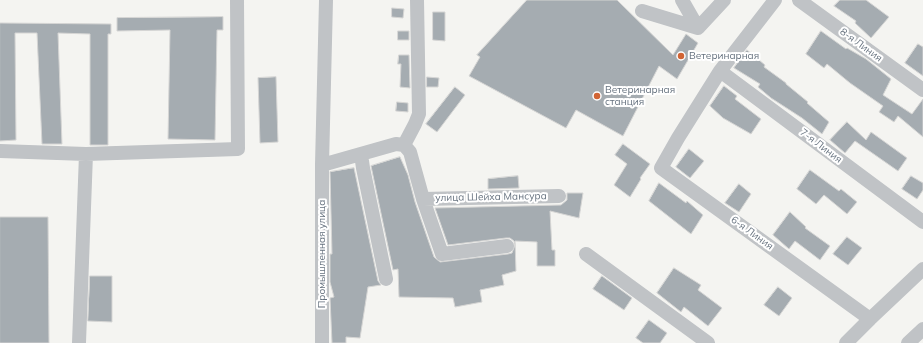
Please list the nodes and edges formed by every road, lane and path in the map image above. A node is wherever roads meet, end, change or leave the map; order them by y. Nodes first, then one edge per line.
1 (237, 0) edge
2 (326, 0) edge
3 (417, 0) edge
4 (682, 0) edge
5 (724, 0) edge
6 (775, 0) edge
7 (799, 0) edge
8 (642, 11) dead end
9 (698, 28) junction
10 (720, 71) junction
11 (923, 90) edge
12 (404, 145) junction
13 (0, 151) edge
14 (86, 154) junction
15 (362, 154) junction
16 (322, 165) junction
17 (559, 196) dead end
18 (423, 199) junction
19 (923, 222) edge
20 (507, 246) dead end
21 (586, 254) dead end
22 (923, 269) edge
23 (386, 279) dead end
24 (870, 319) junction
25 (923, 329) edge
26 (79, 343) edge
27 (322, 343) edge
28 (708, 343) edge
29 (846, 343) edge
30 (908, 343) edge

1 - 14 street
2 - 16 street, Промышленная улица
3 - 12 street
4 - 9 street
5 - 9 street
6 - 10 street
7 - 11 street, 8-я Линия
8 - 9 street
10 - 19 street, 7-я Линия
10 - 24 street, 6-я Линия
12 - 15 street
12 - 18 street, улица Шейха Мансура
13 - 14 street
14 - 26 street
15 - 16 street
15 - 23 street
16 - 27 street, Промышленная улица
17 - 18 street, улица Шейха Мансура
18 - 20 street, улица Шейха Мансура
21 - 28 street
22 - 24 street
24 - 29 street
25 - 30 street

